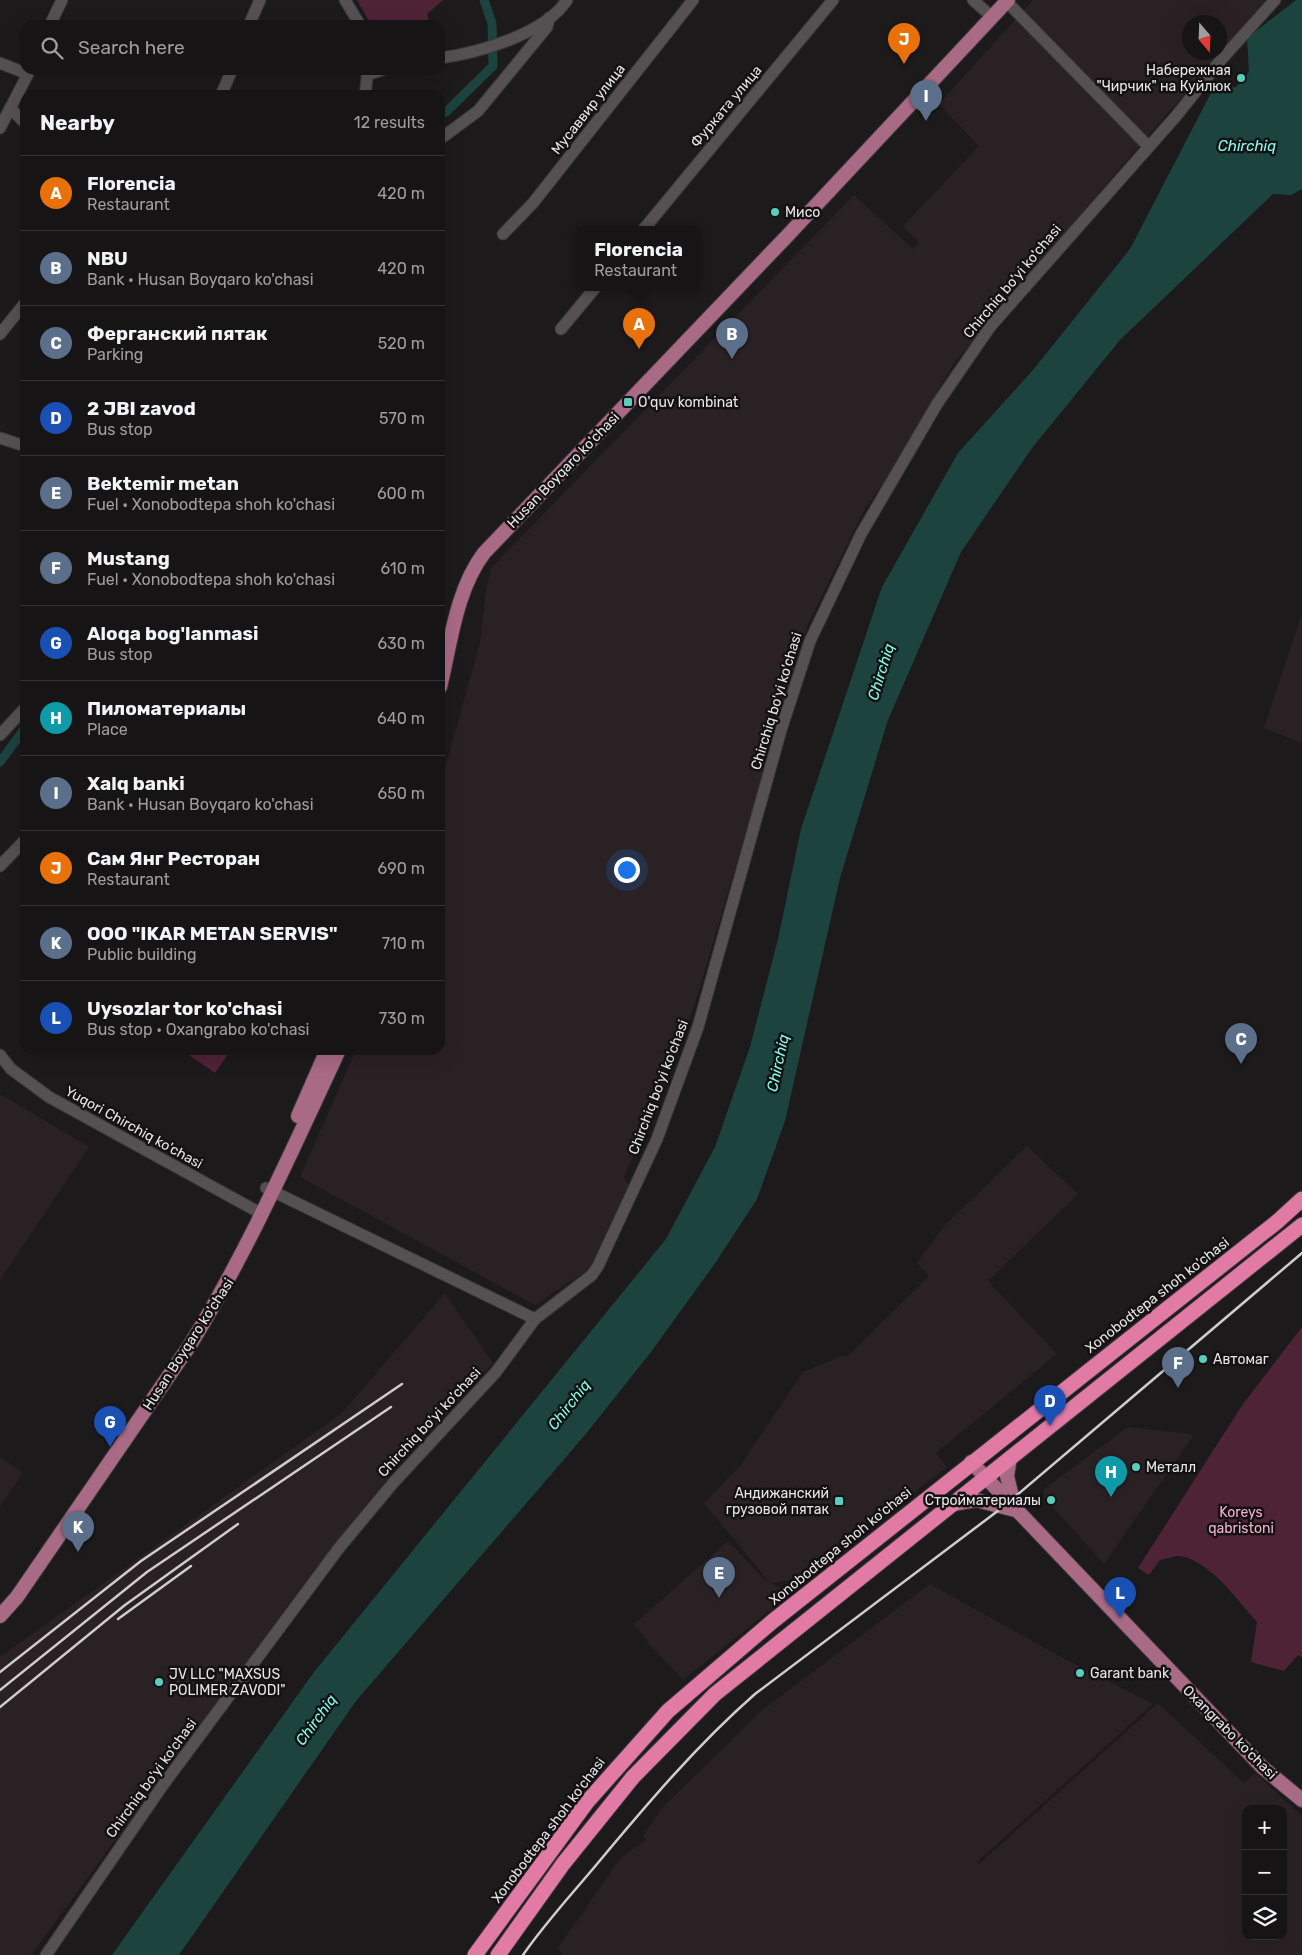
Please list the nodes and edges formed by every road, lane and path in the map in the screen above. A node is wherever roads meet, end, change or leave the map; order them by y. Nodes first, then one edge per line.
1 (62, 0) edge
2 (260, 0) edge
3 (345, 0) edge
4 (567, 0) edge
5 (693, 0) edge
6 (833, 0) edge
7 (973, 0) edge
8 (1004, 0) edge
9 (1275, 0) edge
10 (989, 14) junction
11 (548, 18) junction
12 (52, 20) edge
13 (251, 20) edge
14 (357, 20) edge
15 (445, 57) edge
16 (0, 63) edge
17 (20, 69) edge
18 (27, 75) edge
19 (230, 75) edge
20 (368, 75) edge
21 (224, 90) edge
22 (366, 90) edge
23 (10, 108) junction
24 (20, 118) edge
25 (0, 128) edge
26 (445, 135) edge
27 (1148, 146) junction
28 (646, 226) edge
29 (503, 234) dead end
30 (593, 291) edge
31 (20, 308) edge
32 (561, 329) dead end
33 (0, 334) edge
34 (0, 438) edge
35 (20, 444) edge
36 (445, 626) edge
37 (445, 666) edge
38 (20, 713) edge
39 (0, 735) edge
40 (20, 845) edge
41 (0, 866) edge
42 (0, 1055) edge
43 (325, 1055) edge
44 (336, 1055) edge
45 (269, 1190) junction
46 (1302, 1199) edge
47 (259, 1212) junction
48 (1302, 1226) edge
49 (534, 1319) junction
50 (1010, 1458) junction
51 (971, 1462) junction
52 (986, 1478) junction
53 (953, 1504) junction
54 (1016, 1510) junction
55 (14, 1595) junction
56 (0, 1604) edge
57 (0, 1616) edge
58 (1302, 1800) edge
59 (46, 1955) edge
60 (475, 1955) edge
61 (498, 1955) edge

1 - 12 street
2 - 13 street
3 - 14 street
4 - 11 street
5 - 29 street, Мусаввир улица
6 - 28 street, Фурката улица
7 - 10 street
8 - 10 main road, Husan Boyqaro ko'chasi
8 - 27 street
9 - 27 street, Chirchiq bo'yi ko'chasi
10 - 36 main road, Husan Boyqaro ko'chasi
10 - 37 main road, Husan Boyqaro ko'chasi
11 - 15 street
11 - 26 street
16 - 17 street
18 - 23 street
19 - 21 street
20 - 22 street
23 - 24 street
23 - 25 street
27 - 49 street, Chirchiq bo'yi ko'chasi
30 - 32 street
31 - 33 street
34 - 35 street
38 - 39 street
40 - 41 street
42 - 47 street, Yuqori Chirchiq ko'chasi
43 - 45 main road, Husan Boyqaro ko'chasi
44 - 45 main road, Husan Boyqaro ko'chasi
45 - 47 main road, Husan Boyqaro ko'chasi
45 - 49 street
46 - 51 highway, Xonobodtepa shoh ko'chasi
47 - 55 main road, Husan Boyqaro ko'chasi
48 - 50 highway
49 - 59 street, Chirchiq bo'yi ko'chasi
50 - 52 highway
50 - 54 main road, Oxangrabo ko'chasi
51 - 52 main road, Oxangrabo ko'chasi
51 - 60 highway, Xonobodtepa shoh ko'chasi
52 - 53 highway
52 - 54 main road, Oxangrabo ko'chasi
53 - 54 main road, Oxangrabo ko'chasi
53 - 61 highway
54 - 58 main road, Oxangrabo ko'chasi
55 - 56 main road, Husan Boyqaro ko'chasi
55 - 57 main road, Husan Boyqaro ko'chasi

